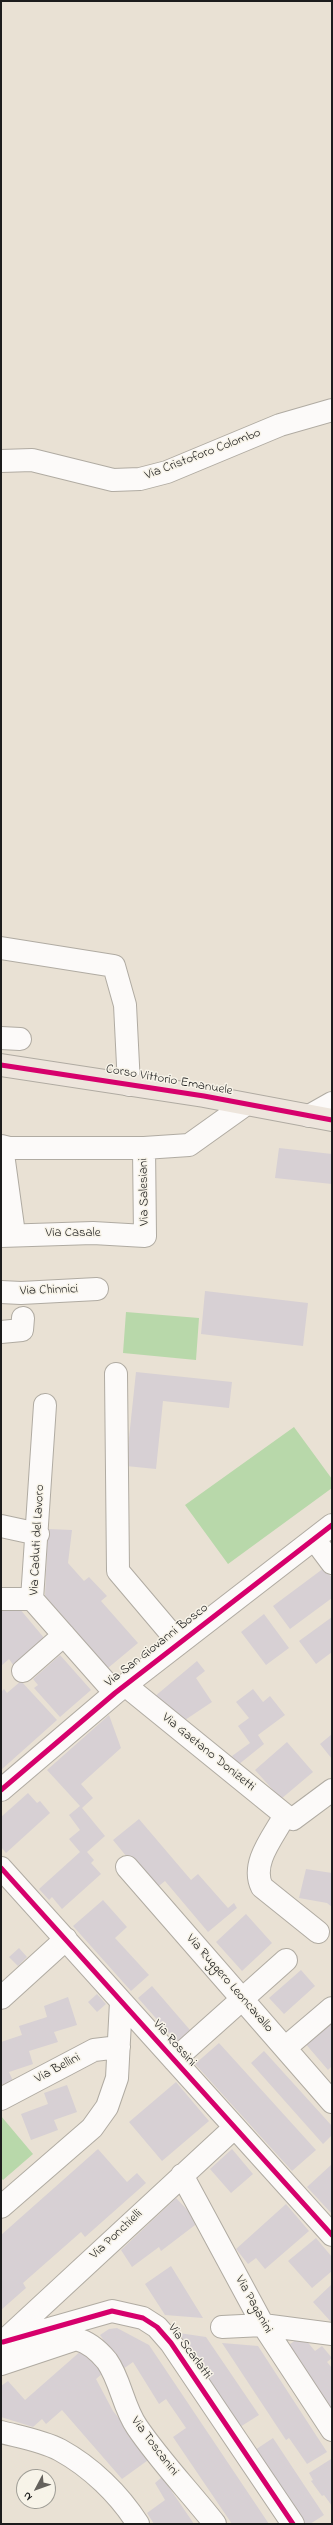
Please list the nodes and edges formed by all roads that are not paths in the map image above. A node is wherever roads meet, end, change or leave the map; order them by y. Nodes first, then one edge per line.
1 (332, 410) edge
2 (1, 461) edge
3 (1, 948) edge
4 (1, 1065) edge
5 (129, 1085) junction
6 (332, 1103) edge
7 (246, 1105) junction
8 (309, 1116) junction
9 (332, 1120) edge
10 (144, 1148) junction
11 (3, 1153) edge
12 (7, 1235) edge
13 (145, 1236) joint
14 (97, 1289) dead end
15 (1, 1292) edge
16 (23, 1318) dead end
17 (1, 1332) edge
18 (116, 1374) dead end
19 (45, 1405) dead end
20 (332, 1525) edge
21 (1, 1526) edge
22 (38, 1534) junction
23 (314, 1539) junction
24 (332, 1562) edge
25 (32, 1598) junction
26 (1, 1599) edge
27 (64, 1635) junction
28 (179, 1643) junction
29 (23, 1671) dead end
30 (120, 1689) junction
31 (1, 1790) edge
32 (332, 1790) edge
33 (289, 1817) junction
34 (127, 1867) dead end
35 (1, 1868) edge
36 (318, 1932) dead end
37 (66, 1939) junction
38 (286, 1960) dead end
39 (1, 1998) edge
40 (242, 1999) junction
41 (122, 2002) junction
42 (332, 2008) edge
43 (119, 2047) junction
44 (285, 2048) junction
45 (174, 2060) junction
46 (1, 2099) edge
47 (332, 2102) edge
48 (234, 2128) junction
49 (182, 2175) junction
50 (1, 2207) edge
51 (332, 2235) edge
52 (263, 2325) junction
53 (222, 2327) dead end
54 (332, 2334) edge
55 (2, 2343) edge
56 (1, 2364) edge
57 (332, 2430) edge
58 (1, 2432) edge
59 (138, 2524) edge
60 (216, 2524) edge
61 (293, 2524) edge

1 - 2 street, Via Cristoforo Colombo
3 - 5 street
4 - 5 main road, Corso Vittorio Emanuele
5 - 7 main road, Corso Vittorio Emanuele
6 - 8 street
7 - 8 main road, Corso Vittorio Emanuele
7 - 10 street
8 - 9 main road, Corso Vittorio Emanuele
10 - 11 street
10 - 13 street, Via Salesiani
11 - 12 street
12 - 13 street, Via Casale
14 - 15 street, Via Chinnici
16 - 17 street
18 - 28 street
19 - 22 street, Via Caduti del Lavoro
20 - 23 street, Via San Giovanni Bosco
21 - 22 street
22 - 25 street, Via Caduti del Lavoro
23 - 24 street
23 - 28 street, Via San Giovanni Bosco
25 - 26 street
25 - 27 street, Via Caduti del Lavoro
27 - 29 street
27 - 30 street, Via Caduti del Lavoro
28 - 30 street, Via San Giovanni Bosco
30 - 31 street, Via San Giovanni Bosco
30 - 33 street, Via Gaetano Donizetti
32 - 33 street
33 - 36 street
34 - 40 street, Via Ruggero Leoncavallo
35 - 37 street, Via Rossini
37 - 39 street
37 - 41 street, Via Rossini
38 - 40 street
40 - 44 street, Via Ruggero Leoncavallo
40 - 45 street
41 - 43 street
41 - 45 street, Via Rossini
42 - 44 street
43 - 46 street, Via Bellini
43 - 50 street
44 - 47 street, Via Ruggero Leoncavallo
45 - 48 street, Via Rossini
48 - 49 street, Via Ponchielli
48 - 51 street, Via Rossini
49 - 52 street, Via Paganini
49 - 55 street, Via Ponchielli
52 - 53 street
52 - 54 street
52 - 57 street, Via Paganini
55 - 61 street, Via Scarlatti
56 - 60 street, Via Toscanini
58 - 59 street

